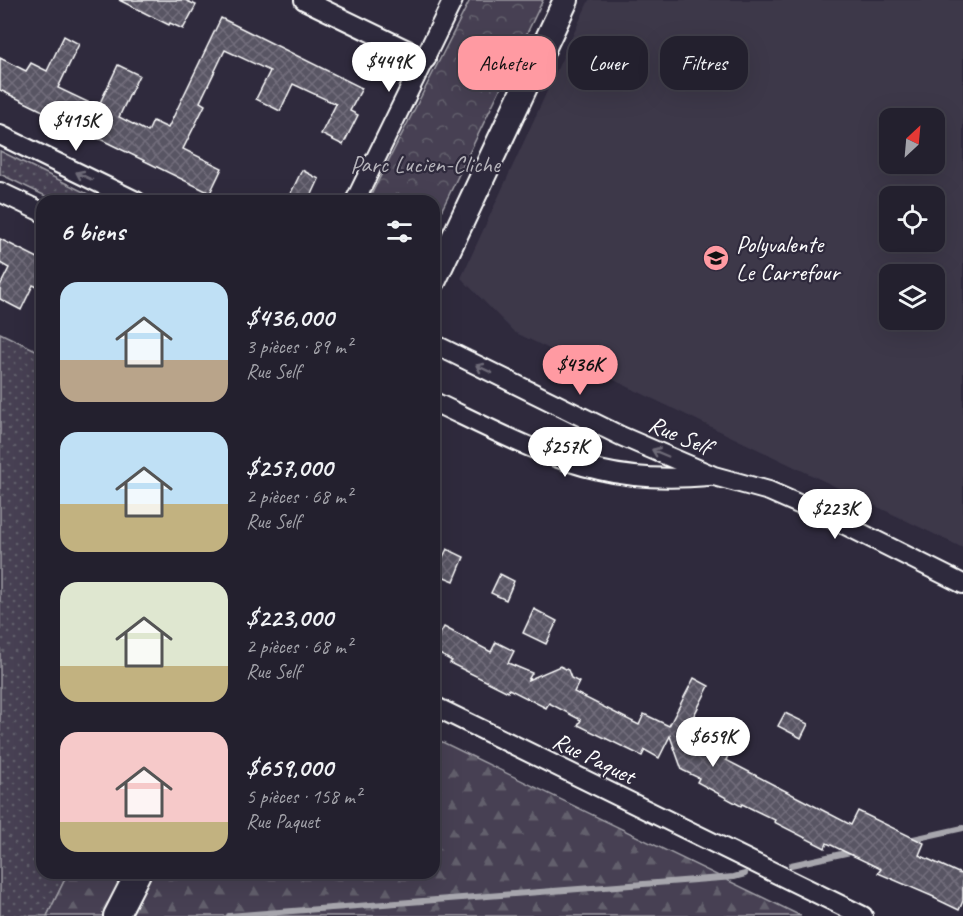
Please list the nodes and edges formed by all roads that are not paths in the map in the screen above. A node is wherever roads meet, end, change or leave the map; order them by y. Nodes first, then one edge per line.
1 (304, 0) edge
2 (453, 0) edge
3 (566, 0) edge
4 (426, 59) junction
5 (0, 135) edge
6 (0, 192) edge
7 (124, 195) edge
8 (358, 195) edge
9 (36, 209) edge
10 (440, 267) edge
11 (440, 347) edge
12 (440, 405) edge
13 (714, 476) junction
14 (963, 584) edge
15 (440, 709) edge
16 (135, 879) edge
17 (116, 916) edge
18 (863, 916) edge

1 - 4 street
2 - 4 street
3 - 10 street
4 - 8 street
7 -> 5 street
6 - 9 street
13 -> 11 street, Rue Self
12 - 13 street, Rue Self
13 - 14 street, Rue Self
15 - 18 street, Rue Paquet
16 - 17 street

